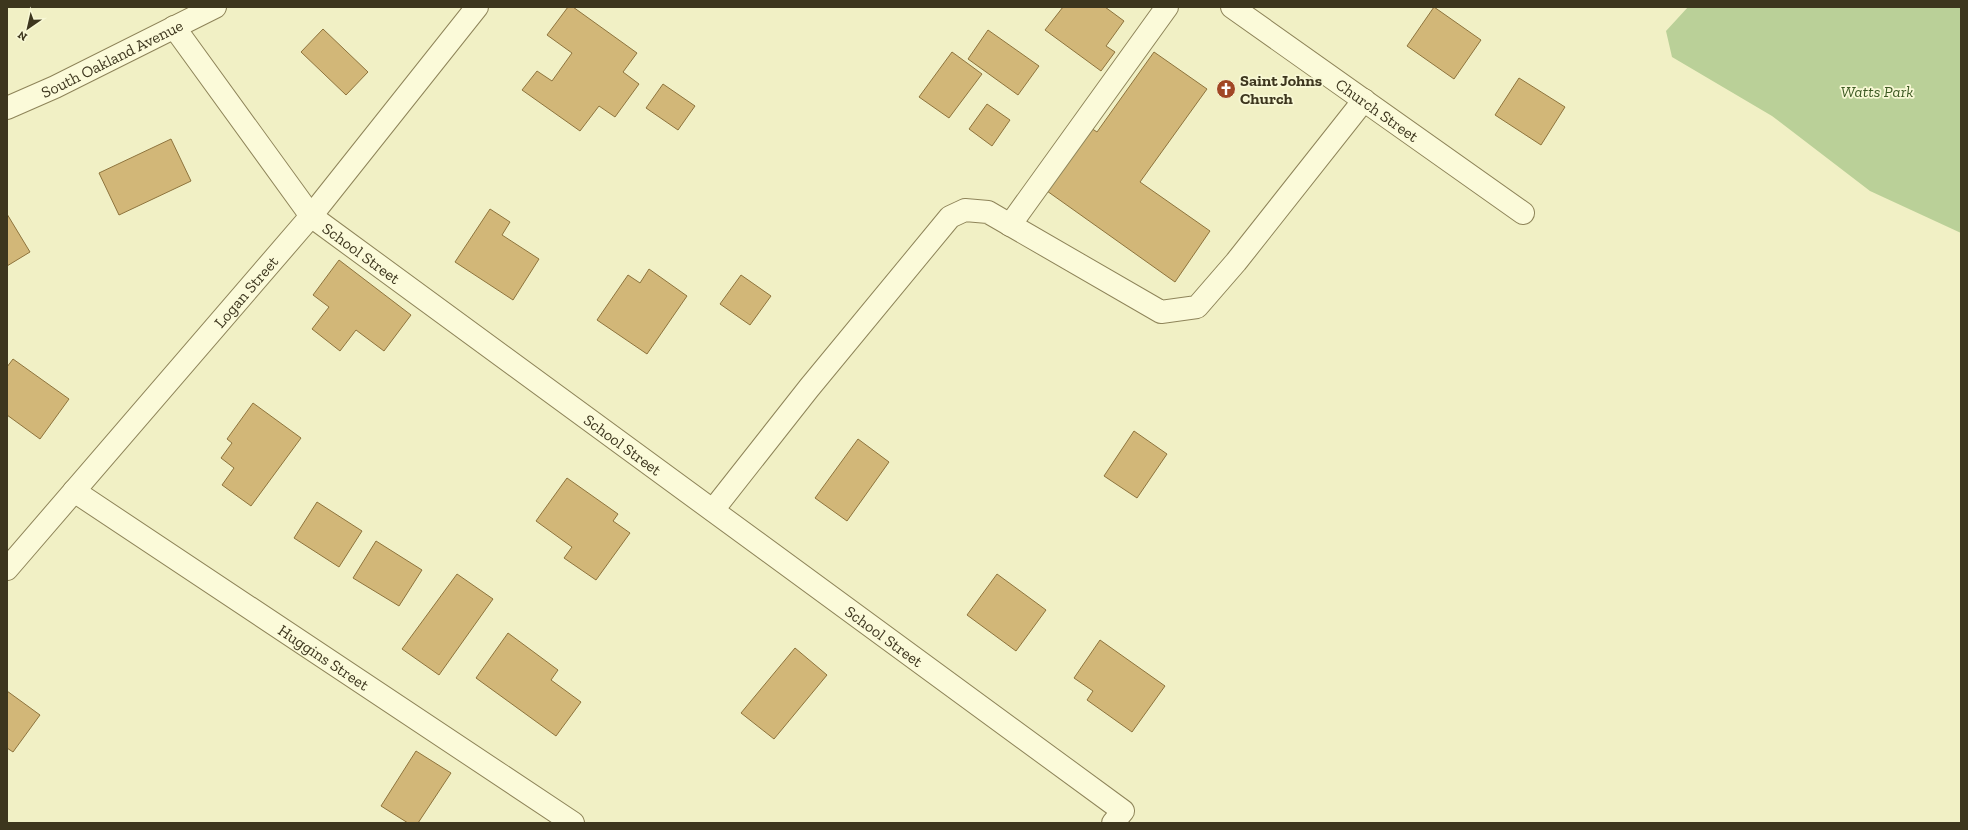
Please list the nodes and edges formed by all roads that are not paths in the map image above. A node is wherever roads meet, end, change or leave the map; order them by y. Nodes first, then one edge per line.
1 (215, 7) edge
2 (477, 7) edge
3 (1167, 7) edge
4 (1232, 7) edge
5 (174, 27) junction
6 (1364, 100) junction
7 (7, 108) edge
8 (1523, 213) dead end
9 (311, 216) junction
10 (1010, 225) junction
11 (74, 491) junction
12 (712, 510) junction
13 (7, 569) edge
14 (1118, 817) edge
15 (573, 823) edge

1 - 5 street, South Oakland Avenue
2 - 9 street, Logan Street
3 - 10 street
4 - 6 street, Church Street
5 - 7 street, South Oakland Avenue
5 - 9 street, School Street
6 - 8 street, Church Street
6 - 10 street
9 - 11 street, Logan Street
9 - 12 street, School Street
10 - 12 street
11 - 13 street, Logan Street
11 - 15 street, Huggins Street
12 - 14 street, School Street

